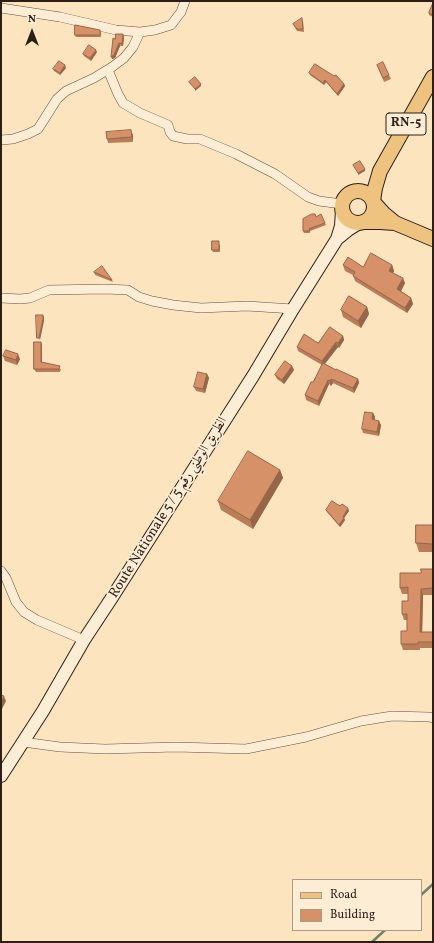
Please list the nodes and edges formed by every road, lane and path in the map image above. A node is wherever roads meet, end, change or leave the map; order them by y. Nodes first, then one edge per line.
1 (185, 1) edge
2 (1, 8) edge
3 (140, 32) junction
4 (108, 70) junction
5 (433, 77) edge
6 (1, 140) edge
7 (380, 170) junction
8 (352, 192) junction
9 (373, 202) junction
10 (342, 208) junction
11 (362, 223) junction
12 (396, 223) junction
13 (338, 239) junction
14 (433, 239) edge
15 (1, 298) edge
16 (293, 308) junction
17 (1, 571) edge
18 (84, 640) junction
19 (433, 718) edge
20 (23, 742) junction
21 (1, 776) edge

1 - 3 street
2 - 3 street
3 - 4 street
4 - 6 street
4 - 10 street
5 - 7 main road, RN-5
7 - 8 main road, RN-5
7 - 9 main road, RN-5
8 - 9 main road
8 - 10 main road
9 - 11 main road
9 - 12 main road
10 - 11 main road
10 - 13 main road
11 - 12 main road
11 - 13 main road
12 - 14 main road
13 - 16 main road, Route Nationale 5 / الطريق الوطني رقم 5
15 - 16 street
16 - 18 main road, Route Nationale 5 / الطريق الوطني رقم 5
17 - 18 street
18 - 20 main road, Route Nationale 5 / الطريق الوطني رقم 5
19 - 20 street
20 - 21 main road, Route Nationale 5 / الطريق الوطني رقم 5

